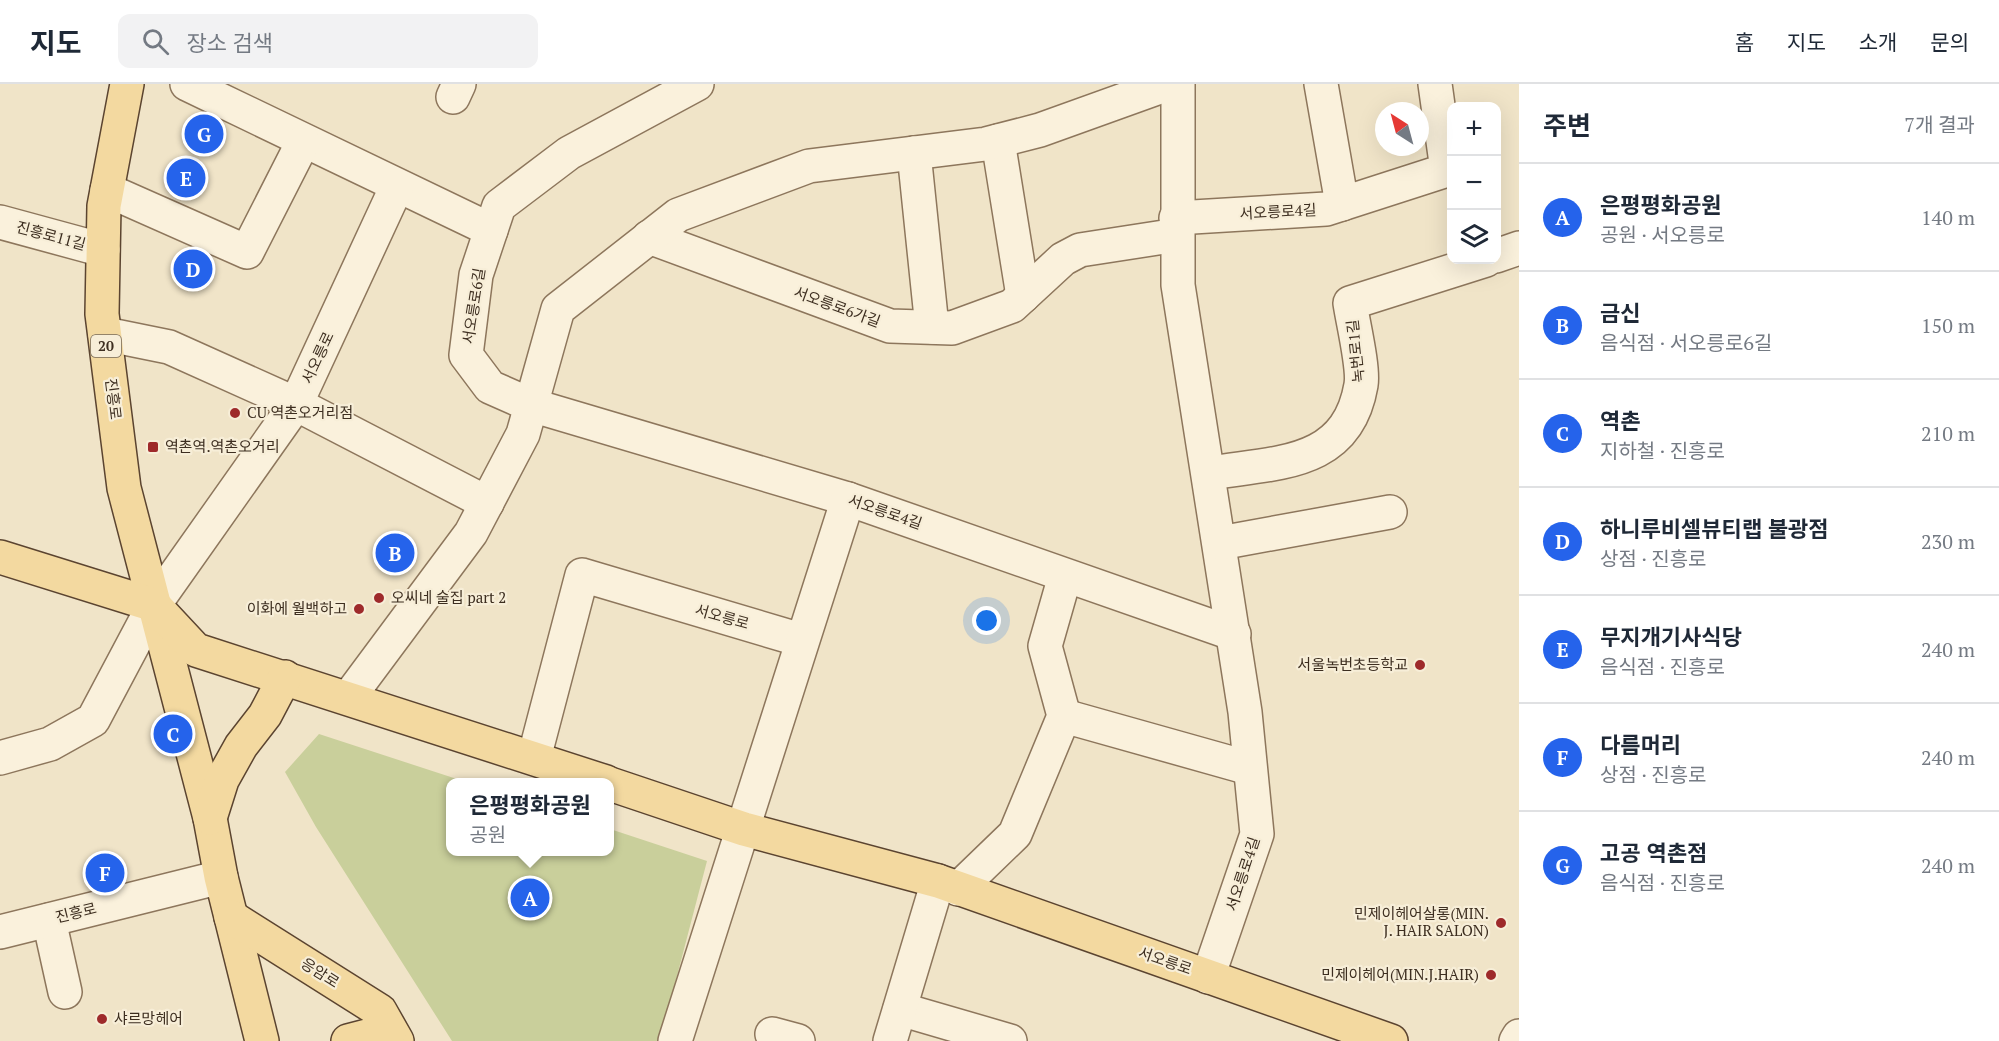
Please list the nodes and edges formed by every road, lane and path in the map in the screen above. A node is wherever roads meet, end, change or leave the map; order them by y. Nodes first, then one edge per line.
1 (127, 84) edge
2 (187, 84) edge
3 (1168, 84) edge
4 (1178, 84) edge
5 (1321, 84) edge
6 (1435, 84) edge
7 (680, 88) edge
8 (998, 141) junction
9 (303, 142) junction
10 (914, 153) junction
11 (397, 186) junction
12 (107, 190) junction
13 (1342, 204) junction
14 (0, 222) edge
15 (1177, 226) junction
16 (491, 230) junction
17 (649, 237) junction
18 (1519, 248) edge
19 (103, 250) junction
20 (1501, 255) edge
21 (1473, 264) edge
22 (1023, 296) junction
23 (932, 327) junction
24 (105, 334) junction
25 (296, 404) junction
26 (531, 405) junction
27 (1210, 473) junction
28 (848, 499) junction
29 (487, 502) junction
30 (1390, 512) dead end
31 (1221, 543) junction
32 (0, 557) edge
33 (1065, 576) junction
34 (154, 605) junction
35 (1234, 634) junction
36 (801, 640) junction
37 (285, 677) junction
38 (349, 697) junction
39 (1064, 716) junction
40 (0, 758) edge
41 (534, 758) junction
42 (1249, 768) junction
43 (593, 778) edge
44 (614, 785) edge
45 (210, 818) junction
46 (744, 829) junction
47 (221, 877) junction
48 (948, 885) junction
49 (231, 917) junction
50 (49, 920) junction
51 (0, 932) edge
52 (1208, 976) junction
53 (65, 992) dead end
54 (900, 1009) junction
55 (393, 1035) edge
56 (1519, 1036) edge
57 (262, 1041) edge
58 (348, 1041) edge
59 (675, 1041) edge
60 (890, 1041) edge
61 (1010, 1041) edge
62 (1391, 1041) edge
63 (1516, 1041) edge

1 - 12 main road, 진흥로 / 20
2 - 9 street
3 - 8 street
4 - 15 street, 서오릉로4길
5 - 13 street
6 - 13 street, 서오릉로4길
7 - 16 street, 서오릉로6길
8 - 10 street
8 - 22 street
9 - 11 street
9 - 12 street
10 - 17 street
10 - 23 street
11 - 16 street
11 - 25 street, 서오릉로
12 - 19 main road, 진흥로 / 20
13 - 15 street, 서오릉로4길
14 - 19 street, 진흥로11길
15 - 22 street, 서오릉로6가길
15 - 27 street, 서오릉로4길
16 - 26 street, 서오릉로6길
17 - 23 street, 서오릉로6가길
17 - 26 street
18 - 20 street
19 - 24 main road, 진흥로 / 20
21 - 27 street, 녹번로1길
22 - 23 street, 서오릉로6가길
24 - 25 street
24 - 34 main road, 진흥로 / 20
25 - 29 street
25 - 34 street, 서오릉로
26 - 28 street, 서오릉로4길
26 - 29 street
27 - 31 street, 서오릉로4길
28 - 33 street, 서오릉로4길
28 - 36 street
29 - 38 street
30 - 31 street
31 - 35 street, 서오릉로4길
32 - 34 main road, 서오릉로
33 - 35 street, 서오릉로4길
33 - 39 street
34 - 37 main road, 서오릉로
34 - 40 street
34 - 45 main road, 진흥로
35 - 42 street, 서오릉로4길
36 - 41 street, 서오릉로
36 - 46 street
37 - 38 main road, 서오릉로
37 - 45 main road
38 - 41 main road, 서오릉로
39 - 42 street
39 - 48 street
41 - 43 main road, 서오릉로
42 - 52 street, 서오릉로4길
44 - 46 main road, 서오릉로
45 - 47 main road, 진흥로
46 - 48 main road, 서오릉로
46 - 59 street
47 - 49 main road, 진흥로
47 - 50 street, 진흥로
48 - 52 main road, 서오릉로
48 - 54 street
49 - 55 main road, 응암로
49 - 57 main road, 진흥로
50 - 51 street, 진흥로
50 - 53 street
52 - 62 main road, 서오릉로
54 - 60 street
54 - 61 street
55 - 58 main road
56 - 63 street

